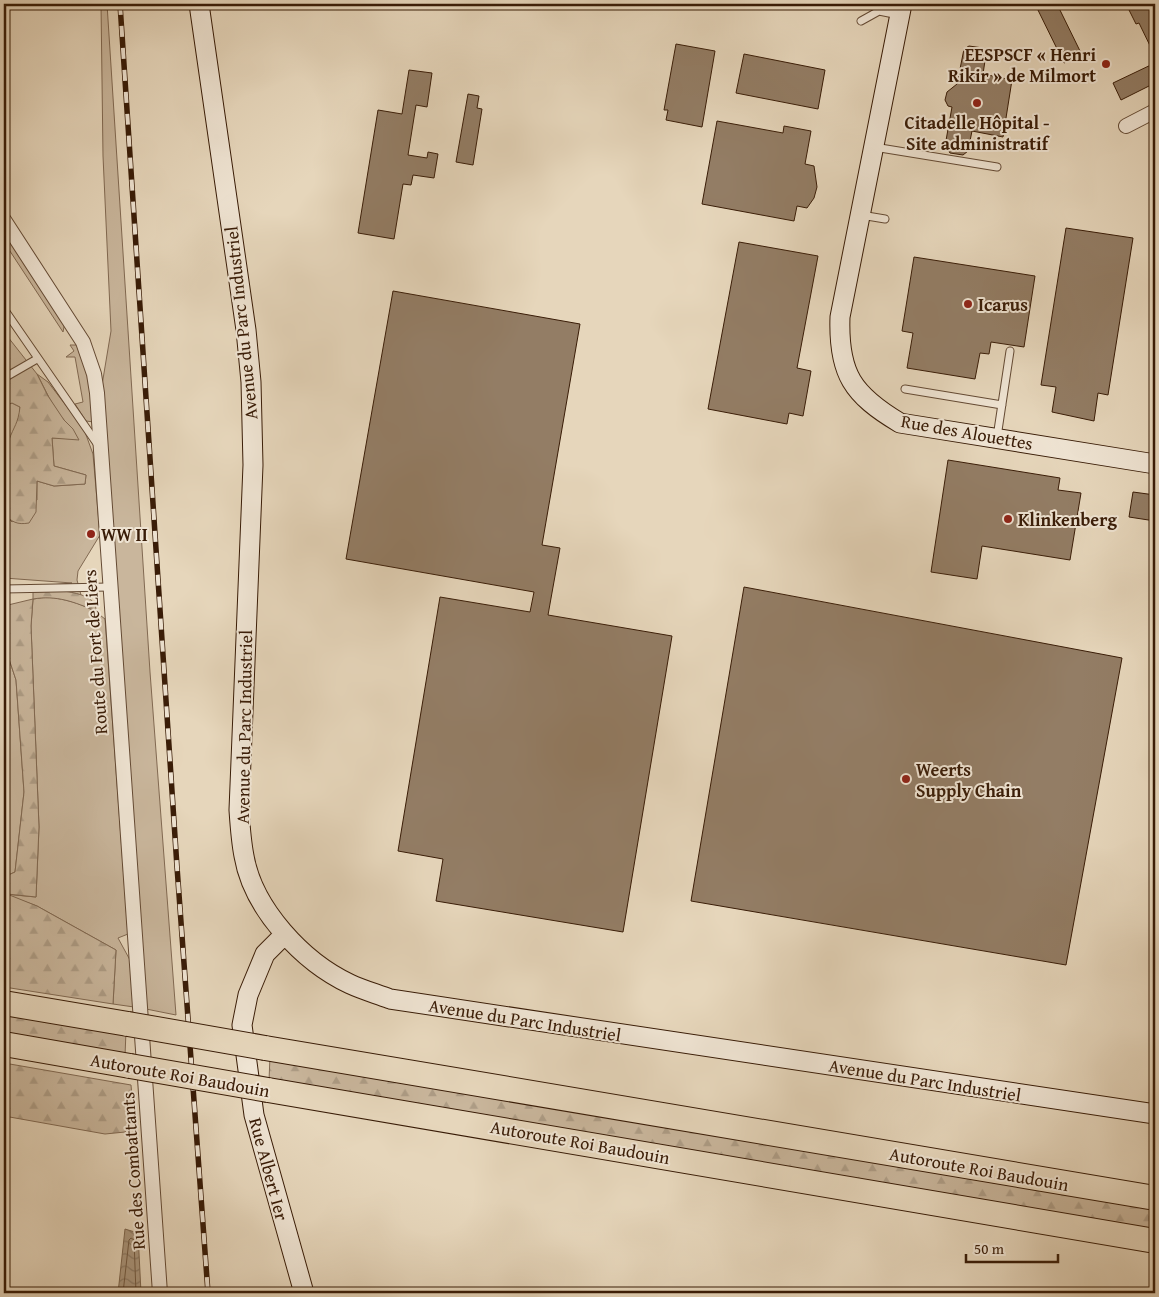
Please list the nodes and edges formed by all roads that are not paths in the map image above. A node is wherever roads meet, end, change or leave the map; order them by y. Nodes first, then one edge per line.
1 (199, 4) edge
2 (901, 9) edge
3 (861, 21) dead end
4 (1155, 112) edge
5 (1126, 126) dead end
6 (874, 147) junction
7 (998, 167) dead end
8 (860, 215) junction
9 (885, 219) dead end
10 (4, 220) edge
11 (4, 309) edge
12 (1010, 351) dead end
13 (37, 359) junction
14 (4, 378) edge
15 (905, 389) dead end
16 (1002, 405) junction
17 (997, 438) junction
18 (101, 446) junction
19 (1155, 464) edge
20 (109, 587) junction
21 (4, 589) edge
22 (284, 935) junction
23 (4, 1003) edge
24 (4, 1044) edge
25 (143, 1046) joint
26 (1155, 1114) edge
27 (1155, 1198) edge
28 (1155, 1241) edge
29 (160, 1293) edge
30 (304, 1293) edge

1 - 22 street, Avenue du Parc Industriel
2 - 3 lane
2 - 6 street, Rue des Alouettes
4 - 5 street
6 - 7 lane
6 - 8 street, Rue des Alouettes
8 - 9 lane
8 - 17 street, Rue des Alouettes
10 - 18 street, Route du Fort de Liers
11 - 13 lane
12 - 16 lane
13 - 14 lane
13 - 18 lane
15 - 16 lane
16 - 17 lane
17 - 19 street, Rue des Alouettes
18 - 20 street, Route du Fort de Liers
20 - 21 lane
20 - 25 street, Route du Fort de Liers
22 - 26 street, Avenue du Parc Industriel
22 - 30 street, Rue Albert Ier
23 - 27 highway, Autoroute Roi Baudouin, bridge
24 - 28 highway, Autoroute Roi Baudouin, bridge
25 - 29 street, Rue des Combattants

